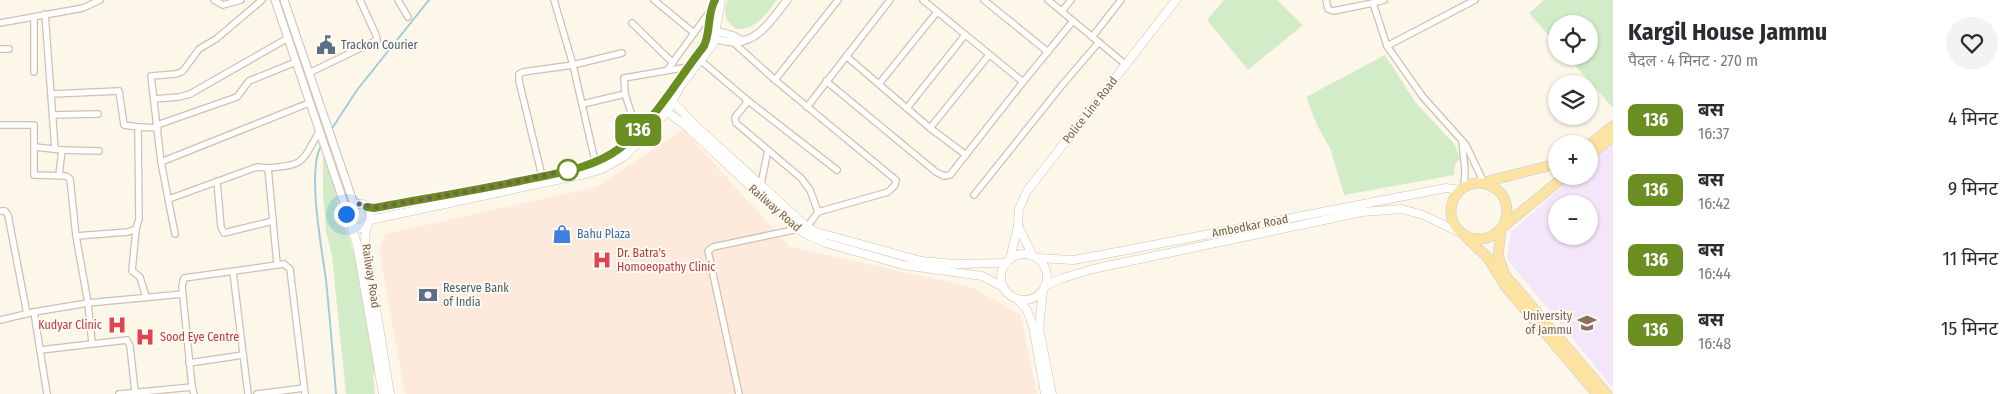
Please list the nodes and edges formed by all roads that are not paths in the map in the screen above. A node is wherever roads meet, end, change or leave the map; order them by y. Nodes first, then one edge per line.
1 (100, 0) edge
2 (214, 0) edge
3 (241, 0) edge
4 (262, 0) edge
5 (275, 0) edge
6 (284, 0) edge
7 (360, 0) edge
8 (365, 0) edge
9 (398, 0) edge
10 (554, 0) edge
11 (654, 0) edge
12 (719, 0) edge
13 (787, 0) edge
14 (838, 0) edge
15 (890, 0) edge
16 (923, 0) edge
17 (984, 0) edge
18 (1048, 0) edge
19 (1070, 0) edge
20 (1121, 0) edge
21 (1176, 0) edge
22 (1326, 0) edge
23 (1384, 0) edge
24 (1475, 0) edge
25 (1373, 3) junction
26 (711, 9) junction
27 (1062, 11) junction
28 (937, 12) junction
29 (45, 14) junction
30 (34, 17) junction
31 (408, 17) dead end
32 (1073, 21) junction
33 (0, 23) edge
34 (632, 23) dead end
35 (694, 34) junction
36 (712, 34) junction
37 (965, 35) junction
38 (1092, 37) junction
39 (288, 38) junction
40 (742, 41) junction
41 (733, 42) junction
42 (1099, 42) junction
43 (1386, 46) junction
44 (0, 49) edge
45 (9, 49) dead end
46 (1048, 52) junction
47 (622, 53) dead end
48 (990, 55) junction
49 (846, 56) junction
50 (698, 58) junction
51 (296, 62) junction
52 (673, 63) junction
53 (573, 64) junction
54 (1125, 64) junction
55 (688, 67) junction
56 (668, 70) junction
57 (34, 72) dead end
58 (309, 73) junction
59 (775, 80) junction
60 (826, 81) junction
61 (1023, 82) junction
62 (879, 84) junction
63 (52, 94) junction
64 (625, 94) junction
65 (154, 99) junction
66 (670, 99) junction
67 (747, 100) junction
68 (309, 103) junction
69 (583, 104) junction
70 (660, 106) junction
71 (807, 107) junction
72 (907, 108) junction
73 (666, 112) junction
74 (98, 114) dead end
75 (53, 115) junction
76 (0, 125) edge
77 (157, 126) junction
78 (1613, 126) edge
79 (138, 127) junction
80 (930, 128) junction
81 (637, 131) junction
82 (320, 134) junction
83 (1613, 136) edge
84 (1598, 138) edge
85 (1462, 141) junction
86 (35, 147) junction
87 (1598, 148) edge
88 (55, 149) junction
89 (62, 150) junction
90 (768, 150) junction
91 (99, 151) dead end
92 (966, 155) junction
93 (595, 161) junction
94 (161, 162) junction
95 (1548, 166) edge
96 (268, 168) junction
97 (837, 170) dead end
98 (59, 175) junction
99 (542, 176) junction
100 (217, 181) junction
101 (1485, 182) junction
102 (761, 184) junction
103 (1554, 185) edge
104 (1462, 189) junction
105 (974, 195) dead end
106 (169, 199) junction
107 (354, 204) junction
108 (367, 207) junction
109 (0, 211) edge
110 (347, 212) junction
111 (818, 212) junction
112 (370, 220) junction
113 (273, 221) junction
114 (351, 225) junction
115 (1018, 226) junction
116 (807, 227) junction
117 (136, 228) junction
118 (1502, 228) junction
119 (798, 229) junction
120 (175, 234) dead end
121 (1463, 235) junction
122 (76, 236) junction
123 (1036, 257) junction
124 (1008, 260) junction
125 (277, 264) junction
126 (233, 272) junction
127 (1003, 287) junction
128 (1044, 288) junction
129 (182, 294) junction
130 (146, 297) junction
131 (1017, 299) junction
132 (88, 303) junction
133 (34, 312) junction
134 (27, 314) junction
135 (0, 320) edge
136 (92, 343) junction
137 (40, 350) junction
138 (243, 355) junction
139 (189, 363) junction
140 (192, 387) junction
141 (305, 391) edge
142 (135, 392) junction
143 (47, 394) edge
144 (119, 394) edge
145 (194, 394) edge
146 (248, 394) edge
147 (257, 394) edge
148 (383, 394) edge
149 (390, 394) edge
150 (740, 394) edge
151 (1045, 394) edge
152 (1052, 394) edge
153 (1597, 394) edge
154 (1607, 394) edge

1 - 29 street
2 - 3 street
4 - 65 street
5 - 39 street
6 - 58 street
7 - 8 street
7 - 58 street
9 - 31 street
10 - 53 street
11 - 35 street
12 - 26 main road
12 - 36 main road
13 - 40 street
14 - 59 street
15 - 49 street
16 - 28 street
17 - 46 street
18 - 27 street
19 - 27 street
20 - 38 street
21 - 54 main road, Police Line Road
22 - 25 street
23 - 25 street
24 - 43 street
25 - 43 street
26 - 35 street
26 - 36 main road
27 - 32 street
28 - 37 street
28 - 62 street
29 - 30 street
29 - 63 street
30 - 33 street
30 - 57 street
32 - 38 street
32 - 46 street
34 - 52 street
35 - 52 street
36 - 40 street
36 - 41 street
36 - 50 main road
37 - 48 street
37 - 72 street
38 - 42 street
39 - 51 street
39 - 65 street
40 - 41 street
41 - 59 street
42 - 54 street
42 - 105 street
43 - 85 street
44 - 45 street
46 - 61 street
47 - 53 street
48 - 61 street
48 - 80 street
49 - 60 street
49 - 62 street
50 - 55 main road
50 - 66 main road
50 - 67 street
51 - 68 street
51 - 77 street
52 - 56 street
53 - 69 street
53 - 99 street
54 - 115 main road, Police Line Road
55 - 56 street
55 - 66 main road
56 - 64 street
58 - 107 street
59 - 71 street
60 - 71 street
60 - 92 street
61 - 92 street
62 - 72 street
63 - 75 street
63 - 79 street
64 - 69 street
64 - 81 street
65 - 77 street
66 - 70 main road
66 - 73 main road
66 - 102 main road
67 - 90 street
67 - 97 street
68 - 82 street
68 - 94 street
69 - 93 street
70 - 73 main road, Railway Road
70 - 81 main road
71 - 111 street
72 - 80 street
73 - 112 main road
73 - 119 main road, Railway Road
74 - 75 street
75 - 88 street
76 - 86 street
77 - 79 street
77 - 94 street
78 - 84 main road
79 - 117 street
80 - 92 street
81 - 93 main road
82 - 96 street
82 - 110 street
83 - 87 main road
85 - 101 street
85 - 104 street
86 - 88 street
86 - 98 street
88 - 89 street
89 - 91 street
89 - 98 street
90 - 102 street
90 - 111 street
93 - 99 main road
94 - 106 street
95 - 101 main road
96 - 100 street
96 - 113 street
98 - 122 street
99 - 108 main road
100 - 106 street
100 - 113 street
101 - 104 main road
101 - 118 main road
102 - 116 main road
103 - 118 main road
104 - 121 main road
104 - 123 main road, Ambedkar Road
106 - 120 street
107 - 108 main road
107 - 110 main road
108 - 112 main road
109 - 134 street
110 - 114 main road
111 - 116 street
112 - 114 main road
112 - 149 main road, Railway Road
113 - 125 street
114 - 148 main road
115 - 123 main road
115 - 124 main road, Police Line Road
116 - 124 main road
117 - 122 street
117 - 130 street
118 - 121 main road
118 - 154 main road
119 - 127 main road, Railway Road
119 - 150 street
121 - 128 main road
121 - 153 main road
122 - 132 street
123 - 124 main road
123 - 128 main road
124 - 127 main road
125 - 126 street
125 - 141 street
126 - 129 street
126 - 138 street
127 - 131 main road
128 - 131 main road
128 - 152 main road
129 - 130 street
129 - 139 street
130 - 132 street
131 - 151 main road
132 - 133 street
132 - 136 street
133 - 134 street
133 - 137 street
134 - 135 street
136 - 137 street
136 - 142 street
137 - 143 street
138 - 139 street
138 - 146 street
139 - 140 street
140 - 142 street
140 - 145 street
141 - 147 street
142 - 144 street

